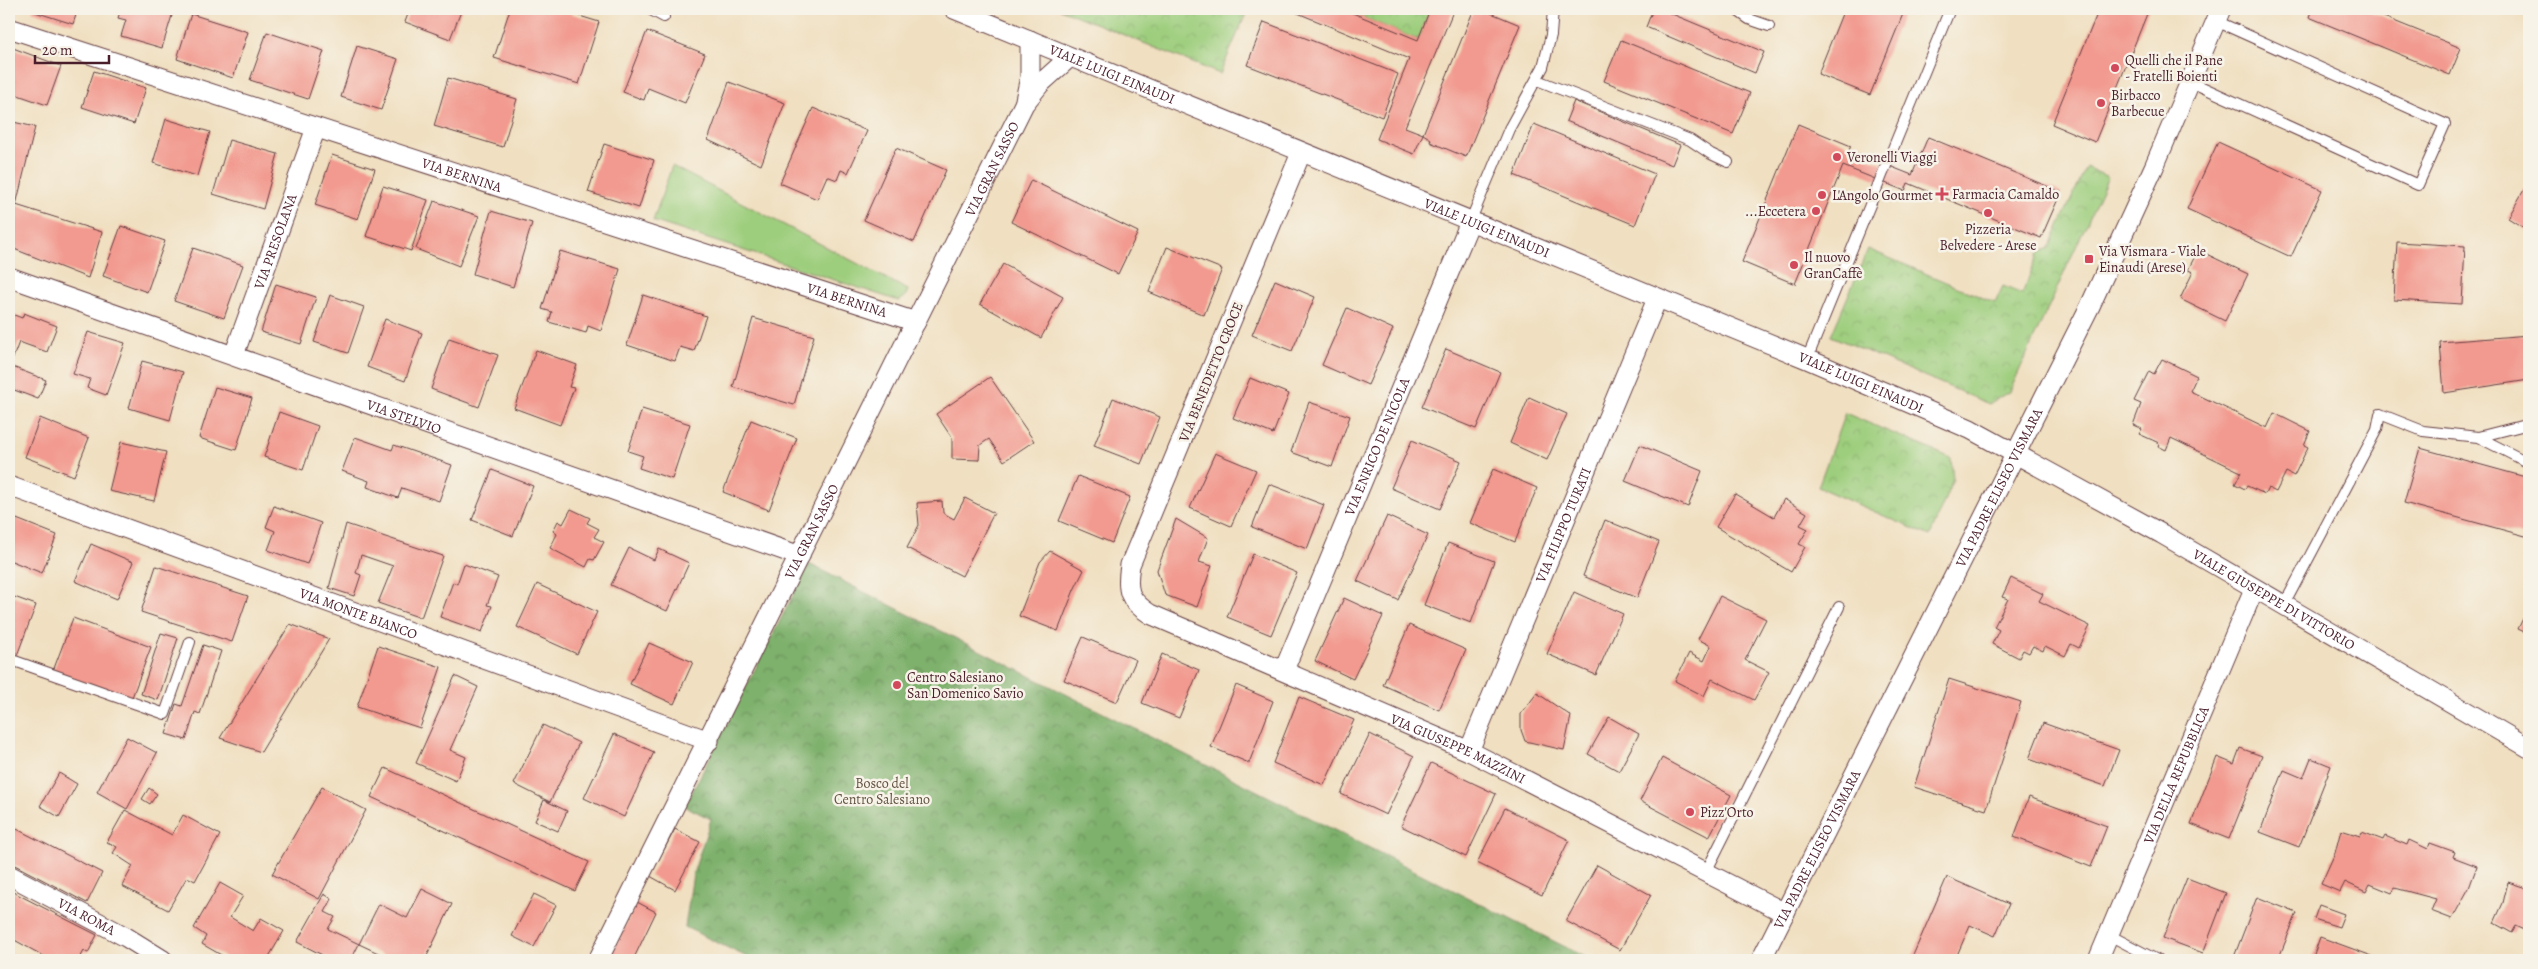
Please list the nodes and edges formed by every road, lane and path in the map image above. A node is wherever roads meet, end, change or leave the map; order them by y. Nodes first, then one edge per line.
1 (649, 9) edge
2 (954, 9) edge
3 (1735, 9) edge
4 (1950, 9) edge
5 (1550, 10) edge
6 (2218, 15) edge
7 (664, 17) dead end
8 (1768, 26) dead end
9 (9, 28) edge
10 (1030, 40) junction
11 (1070, 57) junction
12 (1537, 80) junction
13 (2191, 82) junction
14 (1024, 104) junction
15 (316, 128) junction
16 (1301, 153) junction
17 (1728, 162) dead end
18 (1470, 222) junction
19 (9, 277) edge
20 (1657, 299) junction
21 (916, 322) junction
22 (234, 355) junction
23 (1807, 359) junction
24 (2529, 424) edge
25 (2478, 437) junction
26 (2017, 453) junction
27 (2529, 463) edge
28 (9, 486) edge
29 (800, 556) junction
30 (2254, 589) junction
31 (1130, 592) joint
32 (2284, 605) junction
33 (1840, 607) dead end
34 (190, 642) dead end
35 (9, 659) edge
36 (1284, 670) junction
37 (708, 741) junction
38 (2529, 748) edge
39 (1469, 751) junction
40 (1706, 872) junction
41 (9, 875) edge
42 (1785, 913) junction
43 (2109, 935) junction
44 (163, 960) edge
45 (598, 960) edge
46 (1761, 960) edge
47 (2098, 960) edge
48 (2157, 960) edge

1 - 7 lane
2 - 10 street, VIALE LUIGI EINAUDI
3 - 8 lane
4 - 23 lane
5 - 12 lane
6 - 13 street, VIA PADRE ELISEO VISMARA
6 - 13 lane
9 - 15 street, VIA BERNINA
10 - 11 street, VIALE LUIGI EINAUDI
10 - 14 street, VIA GRAN SASSO
11 - 14 street, VIA GRAN SASSO
11 - 16 street, VIALE LUIGI EINAUDI
12 - 17 lane
12 - 18 lane
13 - 26 street, VIA PADRE ELISEO VISMARA
14 - 21 street, VIA GRAN SASSO
15 - 21 street, VIA BERNINA
15 - 22 street, VIA PRESOLANA
16 - 18 street, VIALE LUIGI EINAUDI
16 - 31 street, VIA BENEDETTO CROCE
18 - 20 street, VIALE LUIGI EINAUDI
18 - 36 street, VIA ENRICO DE NICOLA
19 - 22 street, VIA STELVIO
20 - 23 street, VIALE LUIGI EINAUDI
20 - 39 street, VIA FILIPPO TURATI
21 - 29 street, VIA GRAN SASSO
22 - 29 street, VIA STELVIO
23 - 26 street, VIALE LUIGI EINAUDI
24 - 25 lane
25 - 27 lane
25 - 32 lane
26 - 30 street, VIALE GIUSEPPE DI VITTORIO
26 - 42 street, VIA PADRE ELISEO VISMARA
28 - 37 street, VIA MONTE BIANCO
29 - 37 street, VIA GRAN SASSO
30 - 32 street, VIALE GIUSEPPE DI VITTORIO
30 - 43 street, VIA DELLA REPUBBLICA
31 - 36 street, VIA GIUSEPPE MAZZINI
32 - 38 street, VIALE GIUSEPPE DI VITTORIO
33 - 40 lane
34 - 35 lane
36 - 39 street, VIA GIUSEPPE MAZZINI
37 - 45 street, VIA GRAN SASSO
39 - 40 street, VIA GIUSEPPE MAZZINI
40 - 42 street, VIA GIUSEPPE MAZZINI
41 - 44 street, VIA ROMA
42 - 46 street, VIA PADRE ELISEO VISMARA
43 - 47 street, VIA DELLA REPUBBLICA
43 - 48 lane

